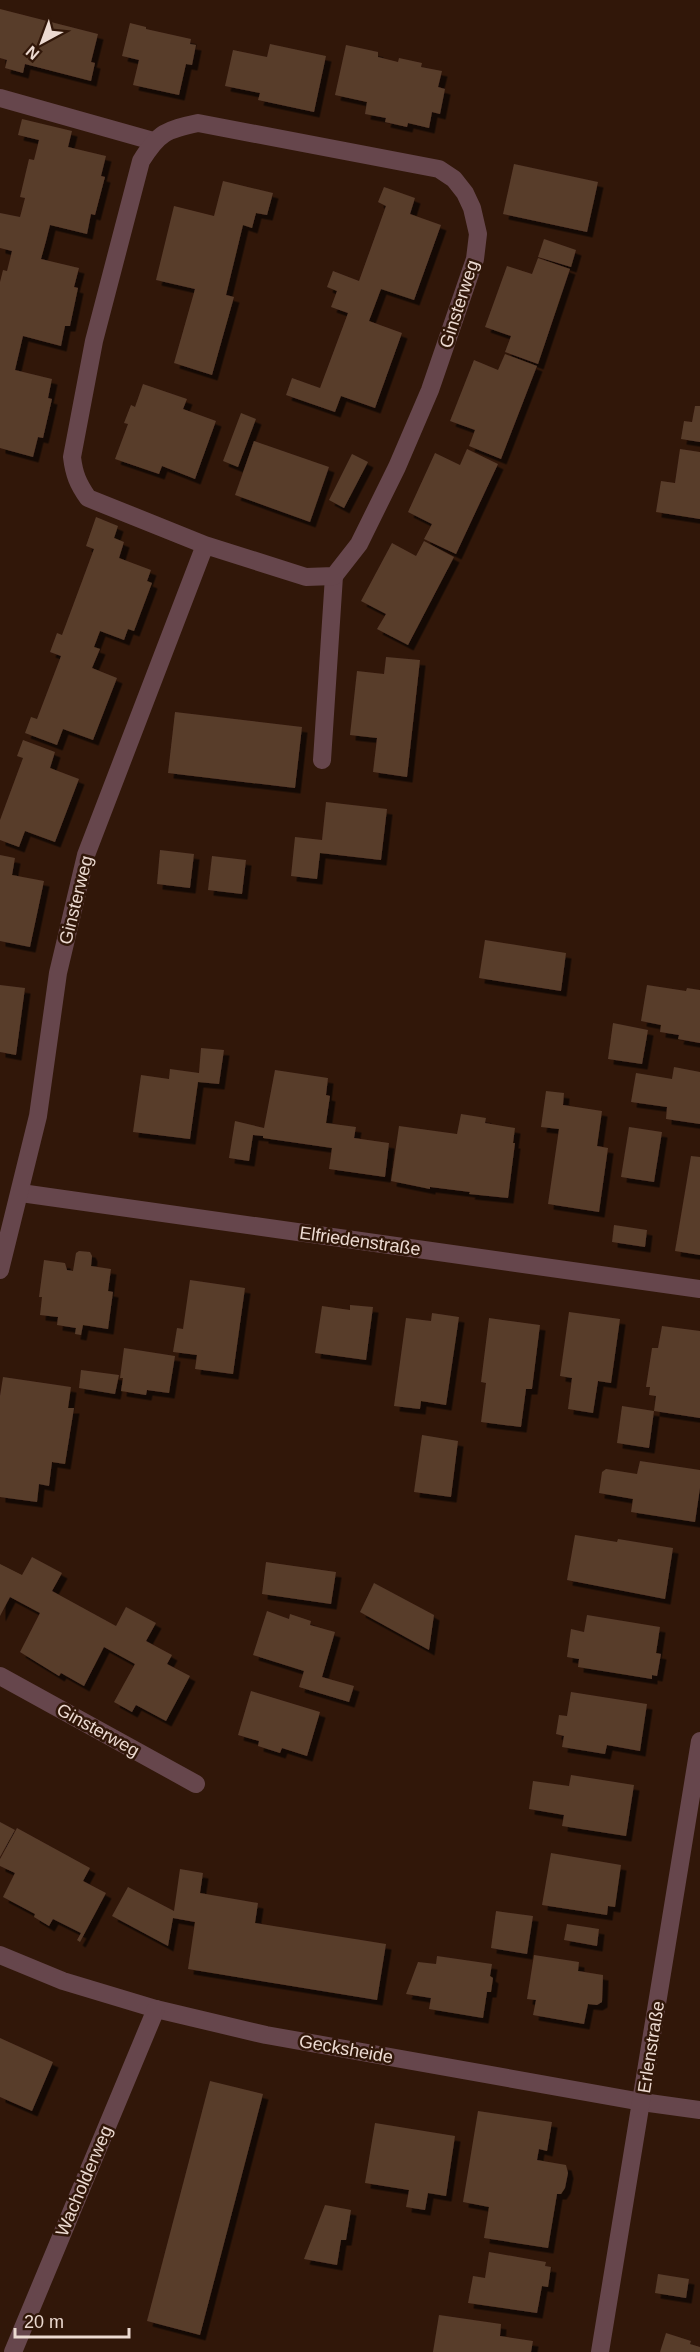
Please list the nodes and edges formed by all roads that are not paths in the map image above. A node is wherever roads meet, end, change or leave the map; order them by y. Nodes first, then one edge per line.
1 (0, 98) edge
2 (153, 141) junction
3 (205, 545) junction
4 (334, 576) junction
5 (322, 760) dead end
6 (21, 1193) junction
7 (0, 1269) edge
8 (700, 1289) edge
9 (0, 1676) edge
10 (700, 1741) edge
11 (196, 1784) dead end
12 (0, 1955) edge
13 (156, 2009) junction
14 (642, 2102) junction
15 (700, 2110) edge
16 (13, 2352) edge
17 (600, 2352) edge

1 - 2 street
2 - 3 street
2 - 4 street, Ginsterweg
3 - 4 street
3 - 6 street, Ginsterweg
4 - 5 street
6 - 7 street, Ginsterweg
6 - 8 street, Elfriedenstraße
9 - 11 street, Ginsterweg
10 - 14 street, Erlenstraße
12 - 13 street, Gecksheide
13 - 14 street, Gecksheide
13 - 16 street, Wacholderweg
14 - 15 street, Gecksheide
14 - 17 street, Erlenstraße

